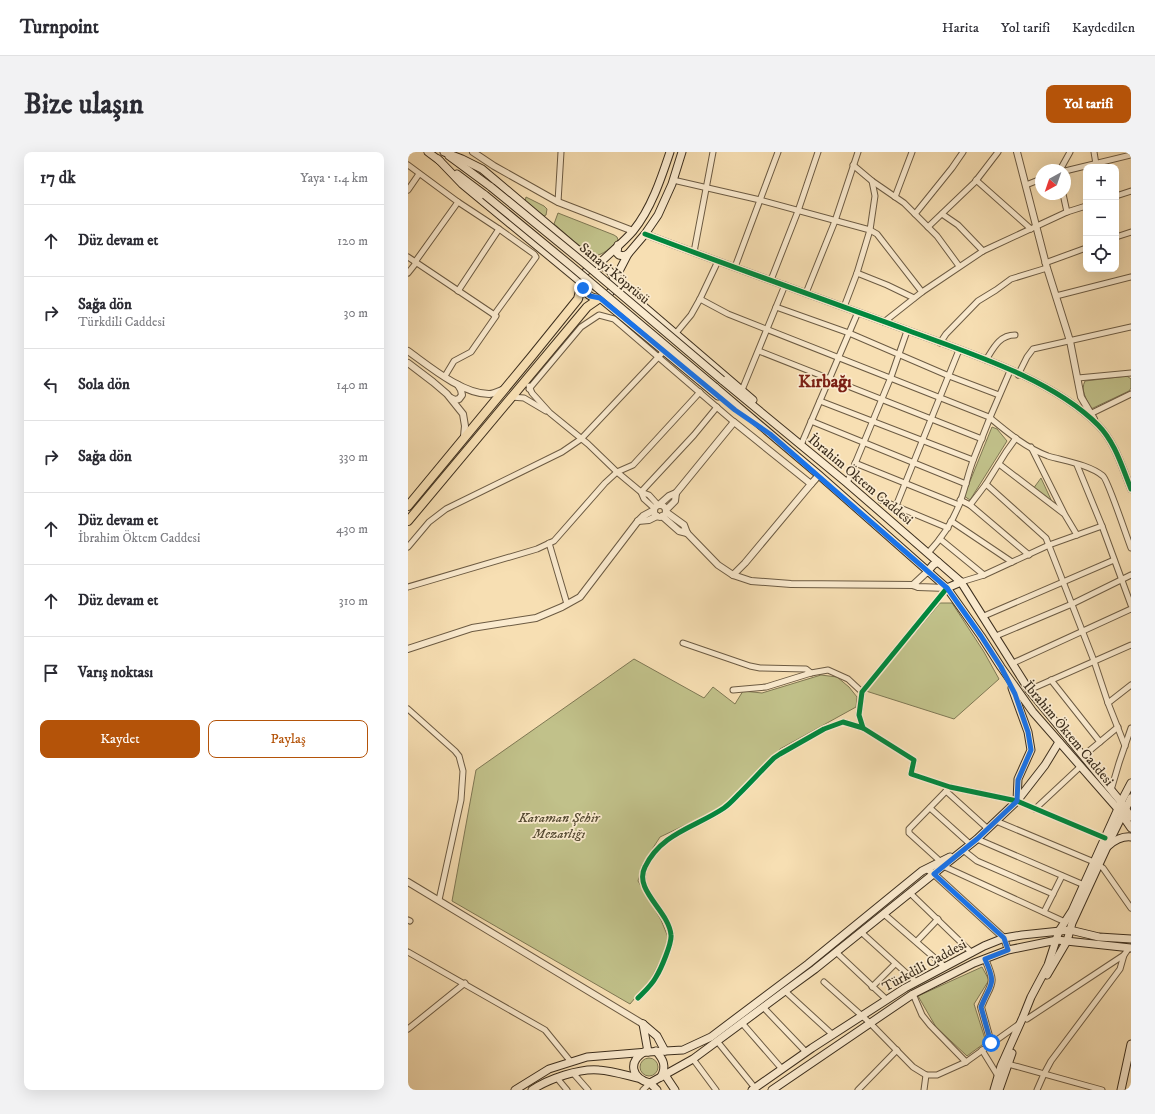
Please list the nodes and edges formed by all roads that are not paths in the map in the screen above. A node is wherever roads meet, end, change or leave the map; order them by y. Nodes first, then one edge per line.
1 (428, 152) edge
2 (444, 152) edge
3 (473, 152) edge
4 (561, 152) edge
5 (670, 152) edge
6 (682, 152) edge
7 (712, 152) edge
8 (778, 152) edge
9 (818, 152) edge
10 (912, 152) edge
11 (963, 152) edge
12 (998, 152) edge
13 (1017, 152) edge
14 (1070, 152) edge
15 (1094, 152) edge
16 (856, 153) edge
17 (1131, 155) edge
18 (438, 160) junction
19 (1063, 164) edge
20 (1096, 164) joint
21 (408, 165) edge
22 (854, 165) junction
23 (1083, 167) edge
24 (1071, 170) edge
25 (419, 174) junction
26 (673, 180) junction
27 (976, 180) junction
28 (872, 181) junction
29 (1035, 181) edge
30 (1026, 185) junction
31 (706, 187) junction
32 (408, 190) edge
33 (1131, 191) edge
34 (1119, 195) edge
35 (895, 197) junction
36 (760, 200) junction
37 (1064, 200) edge
38 (458, 202) junction
39 (558, 202) junction
40 (1083, 207) edge
41 (798, 211) junction
42 (1067, 212) junction
43 (914, 214) junction
44 (942, 214) junction
45 (835, 221) junction
46 (928, 227) junction
47 (1034, 227) junction
48 (499, 229) junction
49 (870, 230) junction
50 (633, 231) junction
51 (1131, 232) edge
52 (645, 234) junction
53 (1119, 236) edge
54 (618, 245) junction
55 (1083, 249) edge
56 (983, 251) junction
57 (694, 252) junction
58 (628, 254) junction
59 (408, 257) edge
60 (718, 261) junction
61 (415, 263) junction
62 (1046, 265) junction
63 (597, 266) junction
64 (959, 266) junction
65 (735, 267) junction
66 (857, 272) junction
67 (408, 273) edge
68 (1131, 277) edge
69 (771, 280) junction
70 (614, 281) junction
71 (582, 283) junction
72 (785, 285) junction
73 (458, 291) junction
74 (922, 292) junction
75 (806, 293) junction
76 (1056, 296) junction
77 (600, 298) junction
78 (914, 298) junction
79 (578, 299) junction
80 (700, 299) junction
81 (587, 307) junction
82 (844, 307) junction
83 (776, 308) junction
84 (858, 312) junction
85 (494, 315) junction
86 (884, 322) junction
87 (1131, 327) edge
88 (767, 330) junction
89 (908, 331) junction
90 (676, 333) junction
91 (849, 333) junction
92 (1015, 335) dead end
93 (1070, 341) junction
94 (940, 343) junction
95 (959, 350) junction
96 (408, 351) edge
97 (664, 351) junction
98 (759, 351) junction
99 (899, 355) junction
100 (659, 357) junction
101 (838, 358) junction
102 (986, 360) junction
103 (408, 363) edge
104 (1010, 371) junction
105 (1131, 373) edge
106 (1018, 375) junction
107 (445, 376) junction
108 (949, 376) junction
109 (891, 377) junction
110 (527, 378) junction
111 (1078, 378) junction
112 (722, 380) joint
113 (829, 380) junction
114 (458, 384) junction
115 (715, 387) joint
116 (529, 388) junction
117 (504, 389) junction
118 (742, 390) junction
119 (700, 392) junction
120 (1131, 394) edge
121 (999, 395) junction
122 (449, 397) junction
123 (512, 397) junction
124 (940, 397) junction
125 (820, 400) junction
126 (881, 400) junction
127 (717, 407) junction
128 (550, 414) junction
129 (1090, 414) junction
130 (989, 417) junction
131 (932, 418) junction
132 (873, 420) junction
133 (811, 421) junction
134 (734, 422) junction
135 (1099, 426) junction
136 (779, 428) junction
137 (770, 434) junction
138 (464, 438) junction
139 (1016, 438) junction
140 (581, 439) junction
141 (982, 439) junction
142 (922, 440) junction
143 (863, 443) junction
144 (801, 445) junction
145 (1031, 447) junction
146 (973, 460) junction
147 (913, 462) junction
148 (855, 463) junction
149 (998, 464) junction
150 (1077, 465) junction
151 (617, 472) junction
152 (818, 475) junction
153 (906, 482) junction
154 (847, 483) junction
155 (811, 484) junction
156 (966, 484) junction
157 (986, 484) junction
158 (1131, 489) edge
159 (641, 492) junction
160 (676, 493) junction
161 (881, 500) dead end
162 (960, 503) junction
163 (970, 505) junction
164 (408, 506) edge
165 (896, 506) junction
166 (656, 507) junction
167 (663, 514) junction
168 (1065, 515) junction
169 (408, 521) edge
170 (638, 521) junction
171 (951, 521) junction
172 (1102, 526) junction
173 (948, 528) junction
174 (1077, 535) junction
175 (940, 539) junction
176 (549, 543) junction
177 (1049, 545) junction
178 (408, 547) edge
179 (1131, 548) edge
180 (928, 553) junction
181 (1029, 555) junction
182 (1114, 560) junction
183 (938, 562) junction
184 (1012, 562) junction
185 (927, 572) junction
186 (733, 575) junction
187 (984, 575) junction
188 (1131, 575) edge
189 (1121, 580) junction
190 (961, 582) junction
191 (1063, 582) junction
192 (913, 585) junction
193 (408, 587) edge
194 (947, 588) junction
195 (567, 604) junction
196 (1072, 604) junction
197 (1131, 605) edge
198 (1131, 610) edge
199 (984, 616) junction
200 (1082, 631) junction
201 (996, 636) junction
202 (683, 643) dead end
203 (1131, 644) edge
204 (408, 649) edge
205 (1094, 661) junction
206 (1013, 663) junction
207 (1001, 667) junction
208 (811, 673) junction
209 (1051, 680) junction
210 (1131, 685) edge
211 (733, 690) dead end
212 (1029, 690) junction
213 (862, 692) junction
214 (1108, 703) junction
215 (408, 709) edge
216 (1118, 727) junction
217 (863, 728) junction
218 (1131, 728) edge
219 (1059, 742) junction
220 (1100, 742) junction
221 (1125, 746) junction
222 (1083, 756) junction
223 (1081, 766) junction
224 (1131, 783) edge
225 (950, 787) junction
226 (1111, 790) junction
227 (946, 791) junction
228 (1131, 798) edge
229 (1017, 801) junction
230 (1119, 806) junction
231 (930, 808) junction
232 (1035, 809) junction
233 (1126, 809) junction
234 (1122, 816) junction
235 (1131, 817) edge
236 (996, 821) junction
237 (1131, 828) edge
238 (988, 829) junction
239 (1131, 837) edge
240 (1105, 838) junction
241 (977, 839) junction
242 (970, 844) junction
243 (1108, 846) junction
244 (963, 850) junction
245 (940, 864) junction
246 (1097, 864) junction
247 (927, 869) junction
248 (934, 874) junction
249 (1062, 876) junction
250 (408, 882) edge
251 (1084, 885) junction
252 (910, 893) junction
253 (1053, 894) junction
254 (439, 900) junction
255 (1131, 908) edge
256 (1044, 912) junction
257 (884, 914) junction
258 (938, 919) junction
259 (1065, 922) junction
260 (1070, 930) junction
261 (1060, 931) junction
262 (861, 932) junction
263 (1004, 938) junction
264 (1131, 938) edge
265 (1057, 940) junction
266 (917, 941) junction
267 (1067, 941) junction
268 (1130, 948) edge
269 (1008, 950) junction
270 (408, 952) edge
271 (836, 952) junction
272 (972, 953) junction
273 (1124, 956) junction
274 (985, 959) junction
275 (895, 964) junction
276 (945, 967) junction
277 (824, 982) dead end
278 (916, 982) junction
279 (465, 983) junction
280 (872, 987) junction
281 (785, 991) junction
282 (913, 994) junction
283 (638, 998) dead end
284 (886, 1000) junction
285 (763, 1007) junction
286 (862, 1016) junction
287 (1027, 1019) junction
288 (870, 1023) junction
289 (642, 1024) junction
290 (742, 1024) junction
291 (1020, 1024) junction
292 (408, 1029) edge
293 (833, 1035) junction
294 (717, 1041) junction
295 (991, 1043) junction
296 (1131, 1044) edge
297 (897, 1050) junction
298 (982, 1050) junction
299 (665, 1051) junction
300 (649, 1052) junction
301 (806, 1052) junction
302 (693, 1059) junction
303 (571, 1062) junction
304 (966, 1062) junction
305 (1008, 1064) junction
306 (782, 1069) junction
307 (573, 1073) junction
308 (1044, 1074) junction
309 (926, 1075) junction
310 (663, 1076) junction
311 (998, 1076) junction
312 (557, 1078) junction
313 (638, 1078) junction
314 (650, 1083) junction
315 (862, 1085) junction
316 (754, 1089) edge
317 (775, 1089) edge
318 (515, 1090) edge
319 (532, 1090) edge
320 (567, 1090) edge
321 (588, 1090) edge
322 (643, 1090) edge
323 (657, 1090) edge
324 (675, 1090) edge
325 (716, 1090) edge
326 (858, 1090) edge
327 (868, 1090) edge
328 (924, 1090) edge
329 (994, 1090) edge
330 (1000, 1090) edge
331 (1037, 1090) edge
332 (1102, 1090) edge
333 (1121, 1090) edge

1 - 18 main road
2 - 63 main road
2 - 112 main road, Sanayi Köprüsü, bridge
3 - 39 street
4 - 39 street
5 - 50 main road
6 - 26 main road
7 - 31 street
8 - 36 street
9 - 41 street
10 - 35 street
11 - 43 street
12 - 27 street
13 - 30 street
14 - 19 street
15 - 20 street
16 - 22 street
17 - 20 street
18 - 71 main road
18 - 115 main road, Sanayi Köprüsü, bridge
21 - 25 street
22 - 28 street
22 - 45 street
23 - 24 street
25 - 32 street
25 - 38 street
26 - 31 street
26 - 52 main road
27 - 44 street
27 - 47 street
28 - 35 street
28 - 49 street
29 - 30 street
30 - 47 street
31 - 36 street
31 - 57 street
33 - 34 street
35 - 43 street
36 - 41 street
36 - 65 street
37 - 42 street
38 - 48 street
38 - 61 street
39 - 50 street
40 - 42 street
41 - 45 street
41 - 69 street
42 - 47 street
43 - 46 street
44 - 46 street
44 - 56 street
45 - 49 street
45 - 75 street
46 - 64 street
47 - 56 street
47 - 62 street
48 - 73 street
48 - 85 street
49 - 66 street
49 - 74 street
50 - 54 main road
51 - 53 street
52 - 57 street
52 - 58 main road
54 - 58 main road
54 - 63 main road
55 - 62 street
56 - 64 street
57 - 60 street
58 - 70 main road
59 - 61 street
60 - 65 street
60 - 80 street
61 - 67 street
61 - 73 street
62 - 76 street
62 - 94 street
63 - 70 main road
63 - 71 main road
64 - 74 street
65 - 69 street
66 - 78 street
66 - 82 street
68 - 76 street
69 - 72 street
70 - 77 main road
70 - 90 main road
71 - 77 main road
71 - 79 main road
72 - 75 street
72 - 83 street
73 - 85 street
74 - 78 street
75 - 82 street
76 - 93 street
77 - 81 main road
77 - 97 main road
78 - 86 street
79 - 81 main road
79 - 117 main road
80 - 88 street
80 - 90 street
81 - 110 main road
82 - 84 street
83 - 88 street
83 - 91 street
84 - 86 street
84 - 91 street
85 - 107 street
86 - 89 street
87 - 93 street
88 - 98 street
88 - 101 street
89 - 94 street
89 - 99 street
90 - 118 main road
91 - 99 street
91 - 101 street
92 - 102 street
93 - 106 street
93 - 111 street
94 - 95 street
95 - 102 street
95 - 108 street
96 - 107 street
97 - 100 street
97 - 137 main road
98 - 113 street
98 - 118 street
99 - 108 street
99 - 109 street
100 - 116 street
100 - 119 street
100 - 140 street
101 - 109 street
101 - 113 street
102 - 104 street
103 - 122 street
104 - 106 street
104 - 121 street
105 - 111 street
106 - 135 street
107 - 114 street
108 - 121 street
108 - 124 street
109 - 124 street
109 - 126 street
110 - 116 street
110 - 123 main road
111 - 129 street
112 - 136 main road, İbrahim Öktem Caddesi
113 - 125 street
113 - 126 street
114 - 117 street
114 - 122 street
115 - 137 main road, İbrahim Öktem Caddesi
116 - 128 street
117 - 138 main road
118 - 136 main road
119 - 127 street
119 - 151 street
120 - 129 street
121 - 130 street
122 - 138 street
123 - 128 street
123 - 169 main road
124 - 130 street
124 - 131 street
125 - 132 street
125 - 133 street
126 - 131 street
126 - 132 street
127 - 134 street
127 - 159 street
128 - 140 street
129 - 135 street
130 - 139 street
130 - 141 street
131 - 141 street
131 - 142 street
132 - 142 street
132 - 143 street
133 - 143 street
133 - 144 street
134 - 155 street
134 - 160 street
135 - 158 street
136 - 144 main road, İbrahim Öktem Caddesi
137 - 152 main road, İbrahim Öktem Caddesi
138 - 164 main road
139 - 145 street
139 - 149 street
140 - 151 street
140 - 178 street
141 - 146 street
142 - 146 street
142 - 147 street
143 - 147 street
143 - 148 street
144 - 154 main road, İbrahim Öktem Caddesi
145 - 150 street
145 - 168 street
146 - 156 street
147 - 153 street
147 - 156 street
148 - 153 street
148 - 154 street
149 - 157 street
149 - 168 street
150 - 172 street
150 - 179 street
151 - 159 street
151 - 176 street
152 - 155 street
152 - 185 main road, İbrahim Öktem Caddesi
153 - 162 street
153 - 165 street
154 - 180 main road, İbrahim Öktem Caddesi
155 - 186 street
156 - 162 street
157 - 163 street
157 - 177 street
159 - 166 street
160 - 166 street
160 - 167 street
161 - 165 street
162 - 163 street
162 - 171 street
163 - 181 street
165 - 173 street
166 - 167 street
166 - 167 street
166 - 170 street
167 - 170 street
167 - 186 street
168 - 174 street
170 - 195 street
171 - 173 street
171 - 184 street
172 - 174 street
172 - 182 street
173 - 175 street
174 - 177 street
175 - 180 street
175 - 187 street
176 - 193 street
176 - 195 street
177 - 181 street
177 - 191 street
180 - 183 main road, İbrahim Öktem Caddesi
181 - 184 street
182 - 189 street
182 - 191 street
183 - 185 main road
183 - 190 main road, İbrahim Öktem Caddesi
184 - 187 street
185 - 192 street
185 - 194 main road, İbrahim Öktem Caddesi
186 - 192 street
187 - 190 street
188 - 189 street
189 - 196 street
189 - 197 street
190 - 194 main road
190 - 199 main road, İbrahim Öktem Caddesi
191 - 196 street
191 - 199 street
192 - 194 street
194 - 207 main road, İbrahim Öktem Caddesi
194 - 213 street
195 - 204 street
196 - 200 street
196 - 201 street
198 - 200 street
199 - 201 main road, İbrahim Öktem Caddesi
200 - 205 street
200 - 206 street
201 - 206 main road, İbrahim Öktem Caddesi
202 - 208 street
203 - 205 street
205 - 209 street
205 - 214 street
206 - 212 main road, İbrahim Öktem Caddesi
207 - 219 main road, İbrahim Öktem Caddesi
207 - 229 main road
208 - 211 street
208 - 213 street
209 - 212 street
209 - 220 street
210 - 214 street
212 - 222 main road, İbrahim Öktem Caddesi
213 - 217 street
214 - 216 street
215 - 254 street
216 - 220 street
216 - 221 street
217 - 225 street
217 - 283 street
218 - 221 street
219 - 223 main road, İbrahim Öktem Caddesi
219 - 229 main road
220 - 222 street
221 - 226 street
222 - 226 main road, İbrahim Öktem Caddesi
223 - 230 main road, İbrahim Öktem Caddesi
223 - 232 street
224 - 230 main road
225 - 227 street
225 - 229 street
226 - 230 main road, İbrahim Öktem Caddesi
227 - 231 street
227 - 238 street
228 - 233 main road
229 - 232 street
229 - 236 main road
230 - 233 main road, İbrahim Öktem Caddesi
230 - 234 main road, İbrahim Öktem Caddesi
230 - 240 main road
231 - 242 street
231 - 245 street
232 - 240 street
233 - 234 main road
233 - 235 main road, İbrahim Öktem Caddesi
234 - 237 main road, İbrahim Öktem Caddesi
234 - 243 main road
236 - 238 main road
236 - 246 street
238 - 241 main road
239 - 243 main road
240 - 246 main road
241 - 242 main road
241 - 249 street
242 - 244 main road
243 - 246 main road
244 - 245 main road
244 - 253 street
245 - 247 main road
245 - 248 main road
245 - 256 street
246 - 251 main road
246 - 255 street
246 - 260 main road
247 - 248 street
247 - 299 main road
248 - 252 main road
248 - 263 street
249 - 251 street
249 - 253 street
250 - 254 street
251 - 259 main road
252 - 257 main road
252 - 258 street
253 - 256 street
254 - 289 street
256 - 259 street
257 - 262 main road
257 - 266 street
258 - 266 street
258 - 272 street
259 - 261 main road
260 - 261 main road, Türkdili Caddesi
260 - 264 main road, Türkdili Caddesi
260 - 267 main road
261 - 263 main road, Türkdili Caddesi
261 - 265 main road
262 - 271 main road
262 - 275 street
263 - 269 street
263 - 272 main road, Türkdili Caddesi
265 - 267 main road, Türkdili Caddesi
265 - 269 main road, Türkdili Caddesi
265 - 291 main road
266 - 276 street
267 - 268 main road, Türkdili Caddesi
267 - 287 main road
268 - 273 street
269 - 274 main road, Türkdili Caddesi
270 - 279 street
271 - 280 street
271 - 281 main road
272 - 276 main road, Türkdili Caddesi
273 - 287 street
273 - 308 street
274 - 282 main road, Türkdili Caddesi
274 - 295 street
275 - 278 street
275 - 280 street
276 - 278 main road, Türkdili Caddesi
277 - 286 street
278 - 284 main road, Türkdili Caddesi
279 - 292 street
279 - 303 street
280 - 284 street
281 - 285 main road
281 - 293 street
282 - 288 main road, Türkdili Caddesi
282 - 304 street
284 - 286 main road, Türkdili Caddesi
285 - 290 main road
285 - 301 street
286 - 288 street
286 - 293 main road, Türkdili Caddesi
287 - 305 main road
288 - 297 street
288 - 317 main road, Türkdili Caddesi
289 - 299 main road
289 - 300 main road
290 - 294 main road
290 - 306 street
291 - 295 street
291 - 311 main road
293 - 301 main road, Türkdili Caddesi
294 - 302 main road
294 - 316 street
295 - 298 street
296 - 333 main road
297 - 309 street
297 - 315 street
298 - 304 street
298 - 311 street
299 - 300 main road
300 - 303 main road
300 - 310 main road
300 - 313 main road
301 - 306 main road, Türkdili Caddesi
302 - 310 main road
302 - 325 street
303 - 318 main road
304 - 309 street
305 - 308 street
305 - 330 main road
306 - 316 main road, Türkdili Caddesi
307 - 312 main road
307 - 313 main road
307 - 321 street
308 - 331 street
308 - 332 street
309 - 328 street
310 - 314 main road
310 - 324 main road
311 - 329 main road
312 - 319 main road
312 - 320 street
313 - 314 main road
314 - 322 street
314 - 323 main road
315 - 326 street
315 - 327 street

